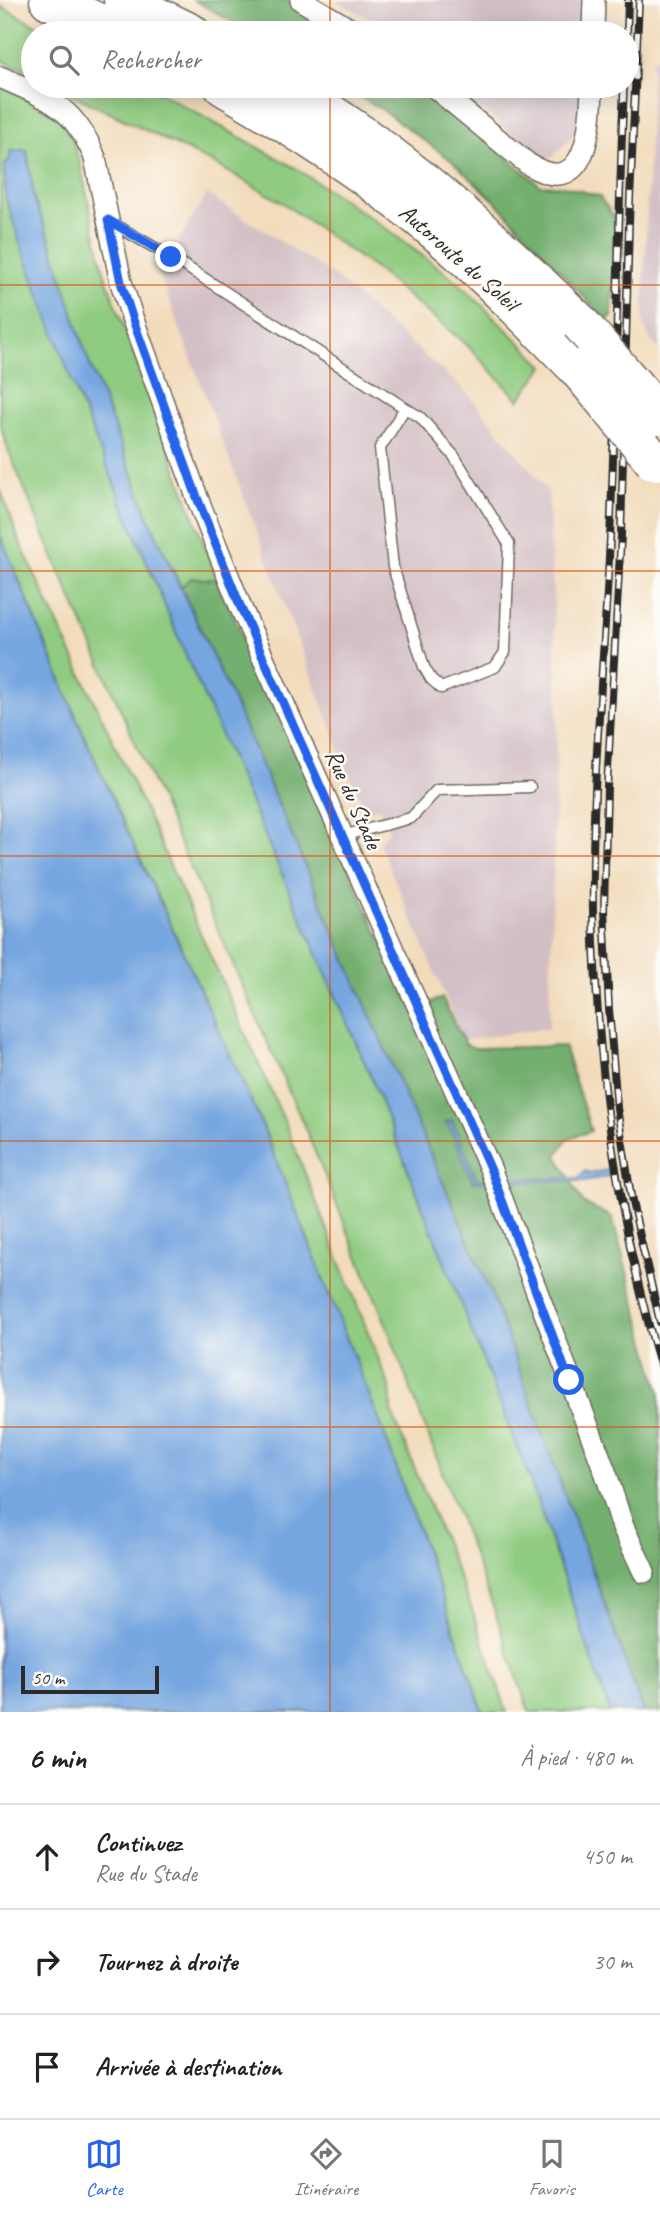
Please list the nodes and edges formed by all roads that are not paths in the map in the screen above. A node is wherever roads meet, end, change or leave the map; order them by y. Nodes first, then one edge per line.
1 (49, 0) edge
2 (123, 0) edge
3 (301, 0) edge
4 (594, 0) edge
5 (95, 21) edge
6 (166, 21) edge
7 (336, 21) edge
8 (593, 21) edge
9 (0, 76) edge
10 (21, 86) edge
11 (46, 98) edge
12 (242, 98) edge
13 (305, 98) edge
14 (448, 98) edge
15 (592, 98) edge
16 (108, 220) junction
17 (405, 408) junction
18 (660, 416) edge
19 (657, 465) edge
20 (530, 787) dead end
21 (342, 836) junction
22 (644, 1572) dead end

1 - 5 highway
2 - 6 highway
3 - 7 street
4 - 8 street
9 - 10 street, Rue du Stade
11 - 16 street, Rue du Stade
12 - 19 highway, Autoroute du Soleil, bridge
13 - 18 highway, Autoroute du Soleil, bridge
14 - 15 street
16 - 17 lane
16 - 21 street, Rue du Stade
17 - 17 lane
20 - 21 lane
21 - 22 street, Rue du Stade

